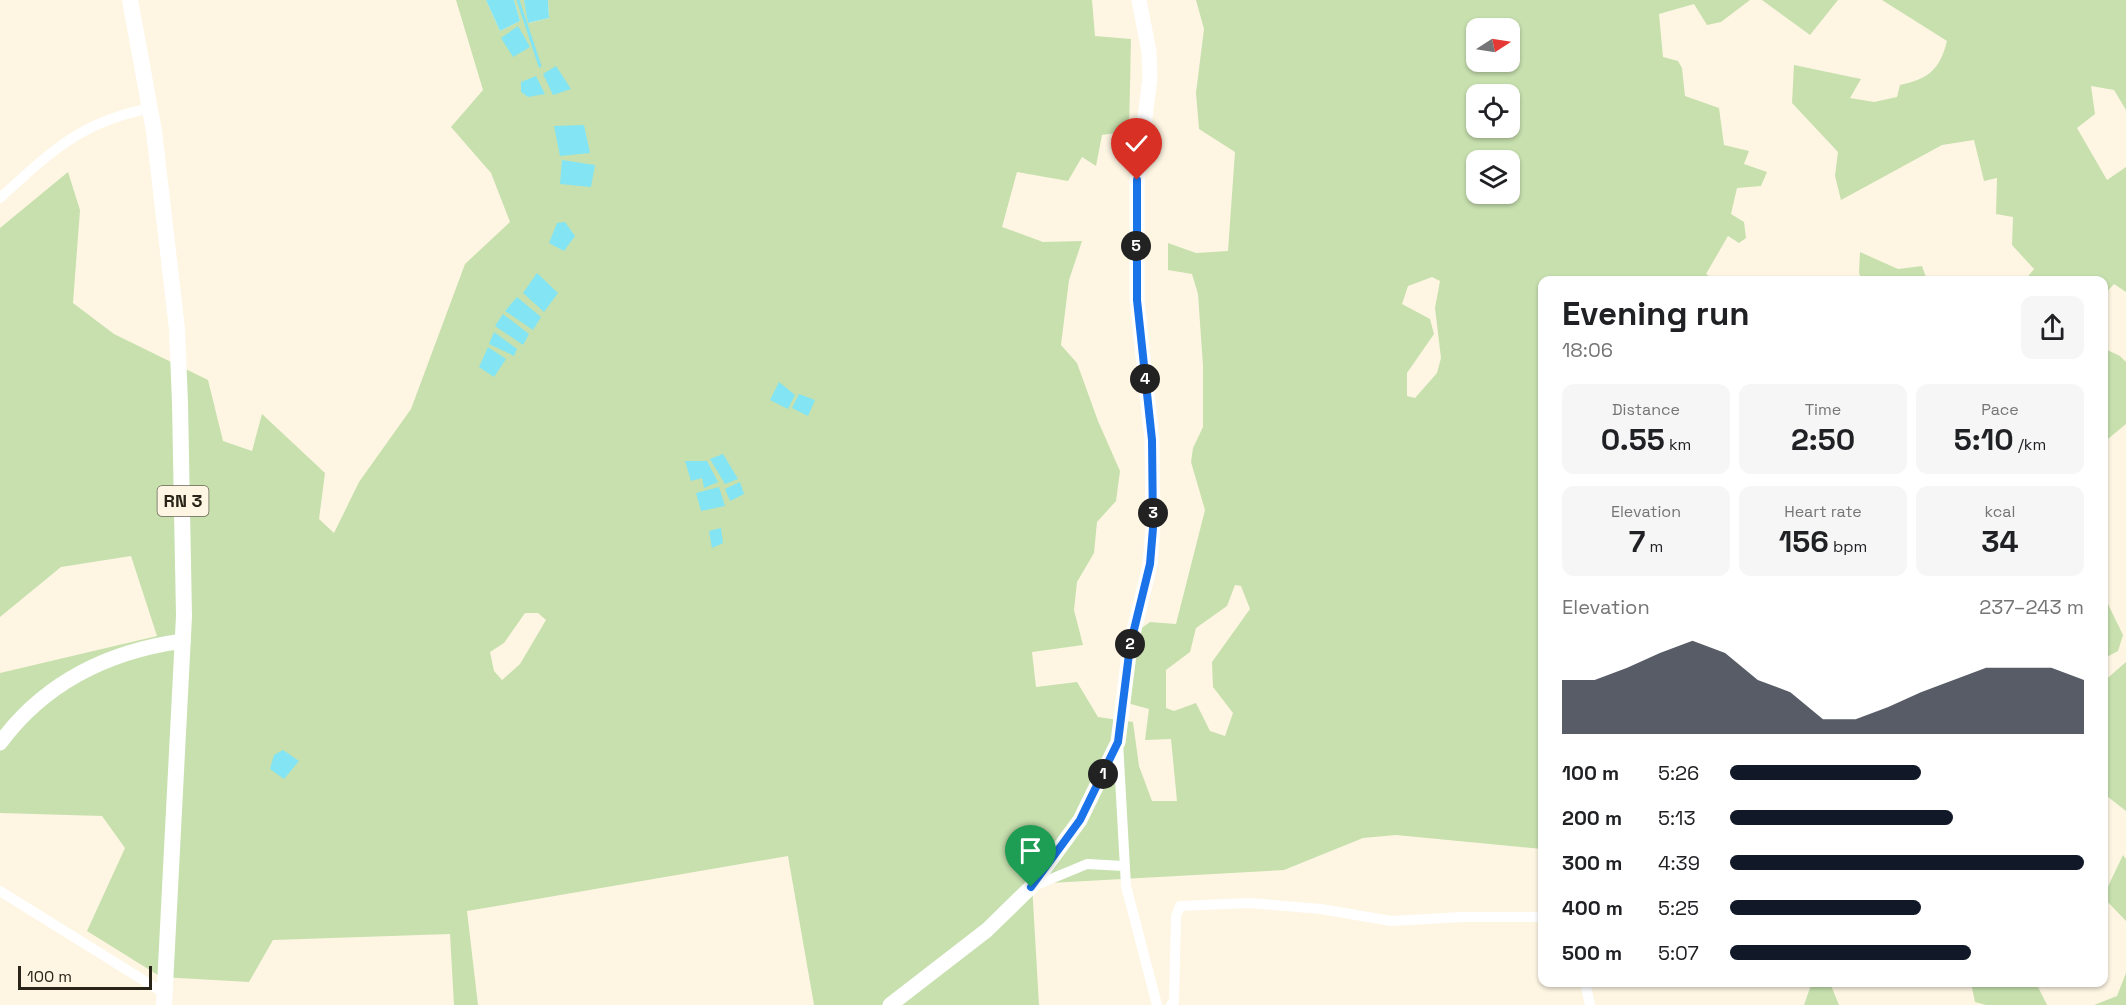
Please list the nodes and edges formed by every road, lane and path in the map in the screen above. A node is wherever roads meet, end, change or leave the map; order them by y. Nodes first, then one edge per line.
1 (129, 0) edge
2 (1139, 0) edge
3 (150, 108) junction
4 (0, 198) edge
5 (183, 641) junction
6 (2, 738) edge
7 (1118, 742) junction
8 (1124, 866) junction
9 (1031, 887) junction
10 (0, 891) edge
11 (1538, 917) edge
12 (1586, 987) edge
13 (164, 999) edge
14 (890, 1005) edge
15 (1157, 1005) edge
16 (1171, 1005) edge
17 (1590, 1005) edge

1 - 3 main road, RN 3
2 - 7 street
3 - 4 street
3 - 5 main road, RN 3
5 - 6 street
5 - 13 main road, RN 3
7 - 8 street
7 - 9 street
8 - 9 street
8 - 15 street
9 - 14 street
10 - 13 street
11 - 16 street
12 - 17 street

